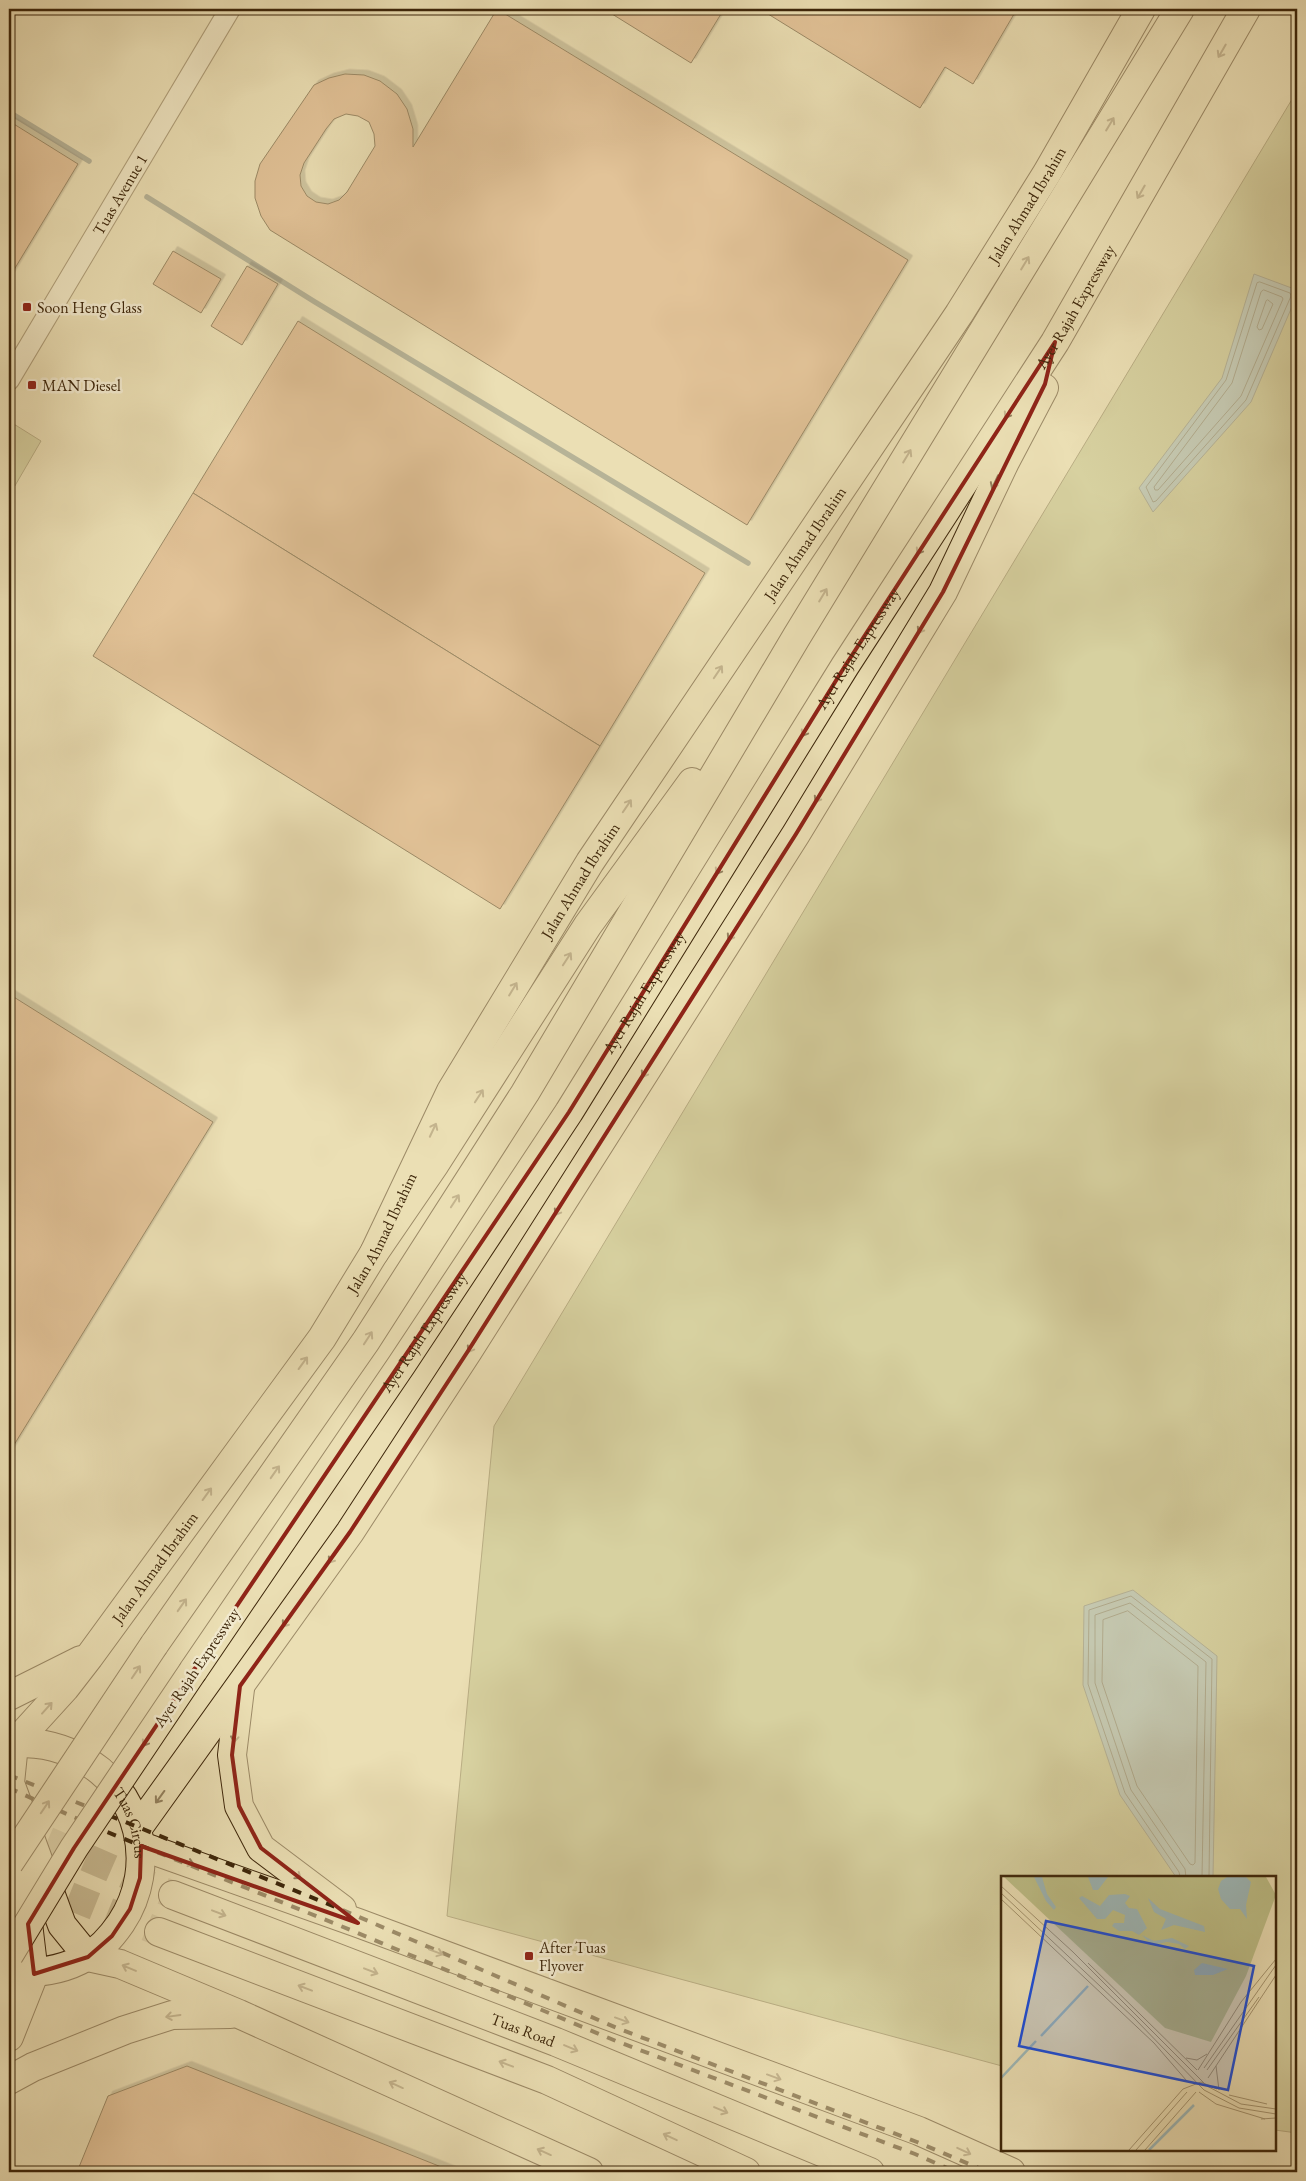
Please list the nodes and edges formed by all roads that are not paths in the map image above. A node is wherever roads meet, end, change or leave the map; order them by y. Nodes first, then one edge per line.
1 (230, 9) edge
2 (1141, 9) edge
3 (1180, 9) edge
4 (1246, 9) edge
5 (1055, 342) junction
6 (9, 380) edge
7 (798, 636) junction
8 (374, 1253) junction
9 (88, 1657) junction
10 (240, 1686) junction
11 (9, 1696) edge
12 (11, 1745) edge
13 (139, 1837) junction
14 (9, 1856) edge
15 (9, 1863) edge
16 (173, 1895) tunnel mouth
17 (358, 1923) junction
18 (159, 1932) tunnel mouth
19 (9, 1955) edge
20 (88, 1957) junction
21 (21, 1973) edge
22 (239, 2014) junction
23 (9, 2036) edge
24 (9, 2080) edge
25 (589, 2172) edge
26 (746, 2172) edge
27 (870, 2172) edge
28 (1011, 2172) edge

1 - 6 street, Tuas Avenue 1
8 -> 2 main road, Jalan Ahmad Ibrahim
7 -> 3 main road
4 -> 5 main road, Ayer Rajah Expressway
5 -> 10 main road
5 -> 19 main road, Ayer Rajah Expressway, bridge
8 -> 7 main road
15 -> 7 main road, bridge
9 -> 8 main road, Jalan Ahmad Ibrahim
9 - 11 main road
12 -> 9 main road, Jalan Ahmad Ibrahim
10 -> 13 main road
10 -> 17 main road
12 - 13 main road, Tuas Circus
12 - 20 main road
13 -> 17 main road
13 - 20 main road, Tuas Circus
14 - 21 main road
16 -> 27 main road, Tuas Road
17 -> 28 main road
26 -> 18 main road
20 - 21 main road, Tuas Circus
22 -> 20 main road
21 - 23 main road
22 -> 24 main road
25 -> 22 main road

